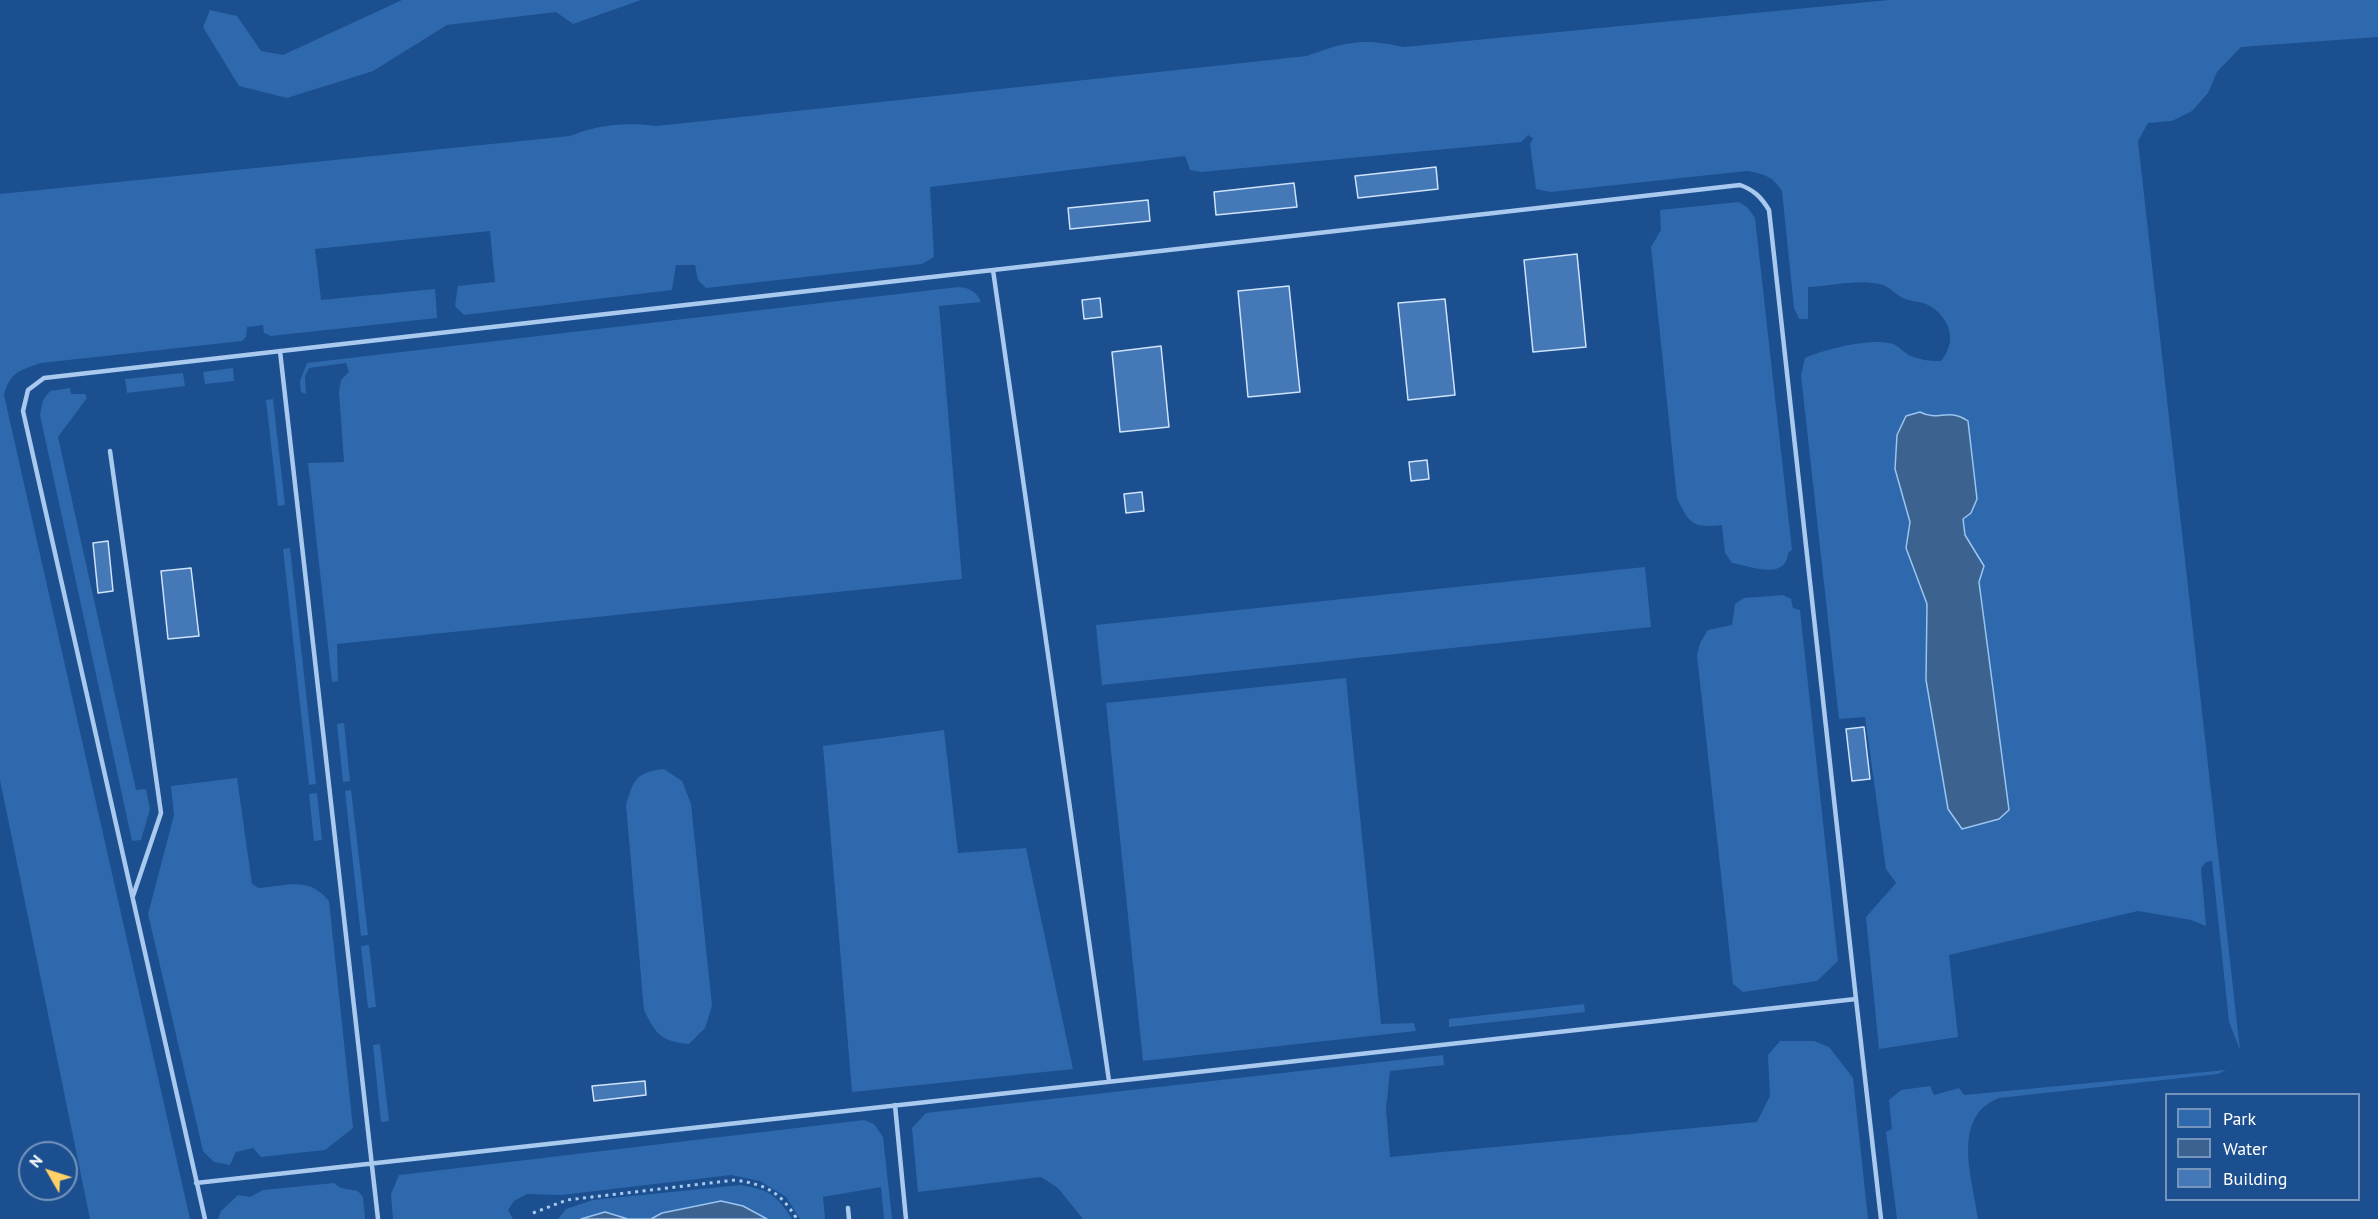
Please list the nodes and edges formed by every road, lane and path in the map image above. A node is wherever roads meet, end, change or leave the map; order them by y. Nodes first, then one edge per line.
1 (993, 270) junction
2 (280, 351) junction
3 (110, 451) dead end
4 (132, 897) junction
5 (1856, 999) junction
6 (1109, 1082) junction
7 (895, 1105) junction
8 (372, 1163) junction
9 (196, 1183) junction
10 (848, 1208) dead end
11 (533, 1213) dead end
12 (205, 1219) edge
13 (378, 1219) edge
14 (796, 1219) edge
15 (849, 1219) edge
16 (906, 1219) edge
17 (1881, 1219) edge

1 - 2 lane
1 - 5 lane
1 - 6 lane
2 - 4 lane
2 - 8 lane
3 - 4 lane
4 - 9 lane
5 - 6 lane
5 - 17 lane
6 - 7 lane
7 - 8 lane
7 - 16 lane
8 - 9 lane
8 - 13 lane
9 - 12 lane
10 - 15 lane
11 - 14 path

